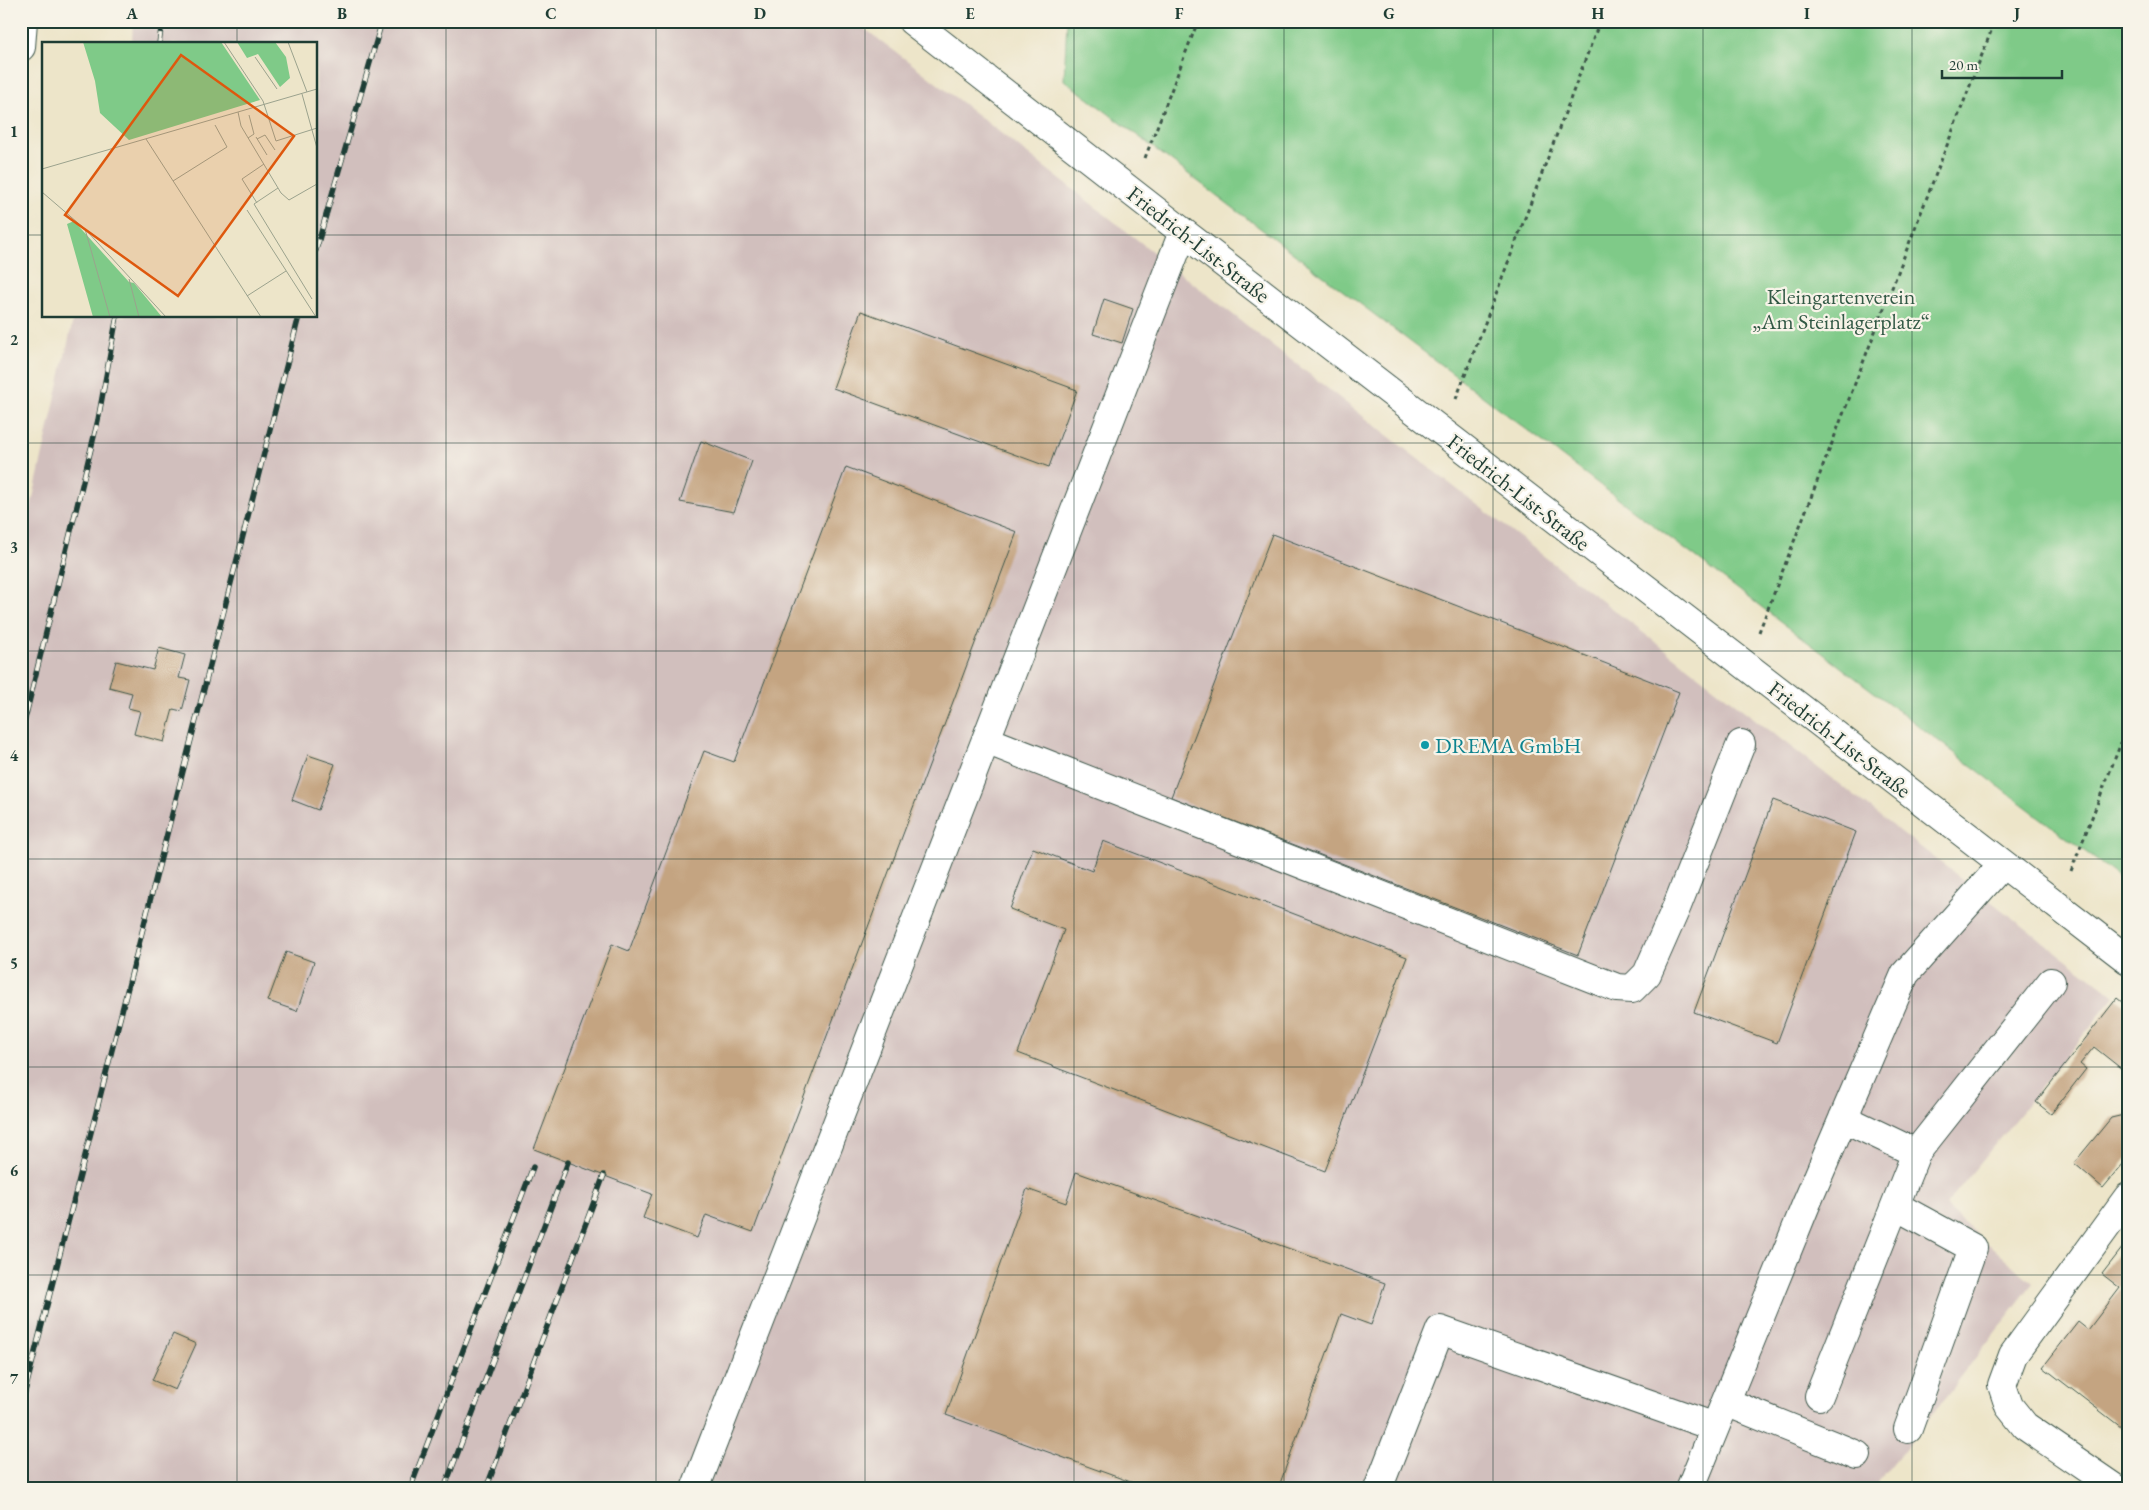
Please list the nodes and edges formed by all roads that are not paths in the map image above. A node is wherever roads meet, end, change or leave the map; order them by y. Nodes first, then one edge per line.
1 (23, 21) edge
2 (912, 21) edge
3 (21, 47) edge
4 (1183, 232) junction
5 (986, 740) junction
6 (1741, 744) dead end
7 (2003, 864) junction
8 (2128, 960) edge
9 (2051, 982) dead end
10 (1843, 1118) junction
11 (1916, 1152) junction
12 (2128, 1197) edge
13 (1896, 1206) junction
14 (1820, 1396) dead end
15 (1726, 1402) junction
16 (1715, 1428) junction
17 (1908, 1429) dead end
18 (1858, 1456) dead end
19 (695, 1489) edge
20 (1378, 1489) edge
21 (1690, 1489) edge
22 (2117, 1489) edge

1 - 3 street
2 - 4 street, Friedrich-List-Straße
4 - 5 street
4 - 7 street, Friedrich-List-Straße
5 - 6 street
5 - 19 street
7 - 8 street, Friedrich-List-Straße
7 - 10 street
9 - 11 street
10 - 11 street
10 - 15 street
11 - 13 street
12 - 22 street
13 - 14 street
13 - 17 street
15 - 16 street
15 - 18 street
16 - 20 street
16 - 21 street

